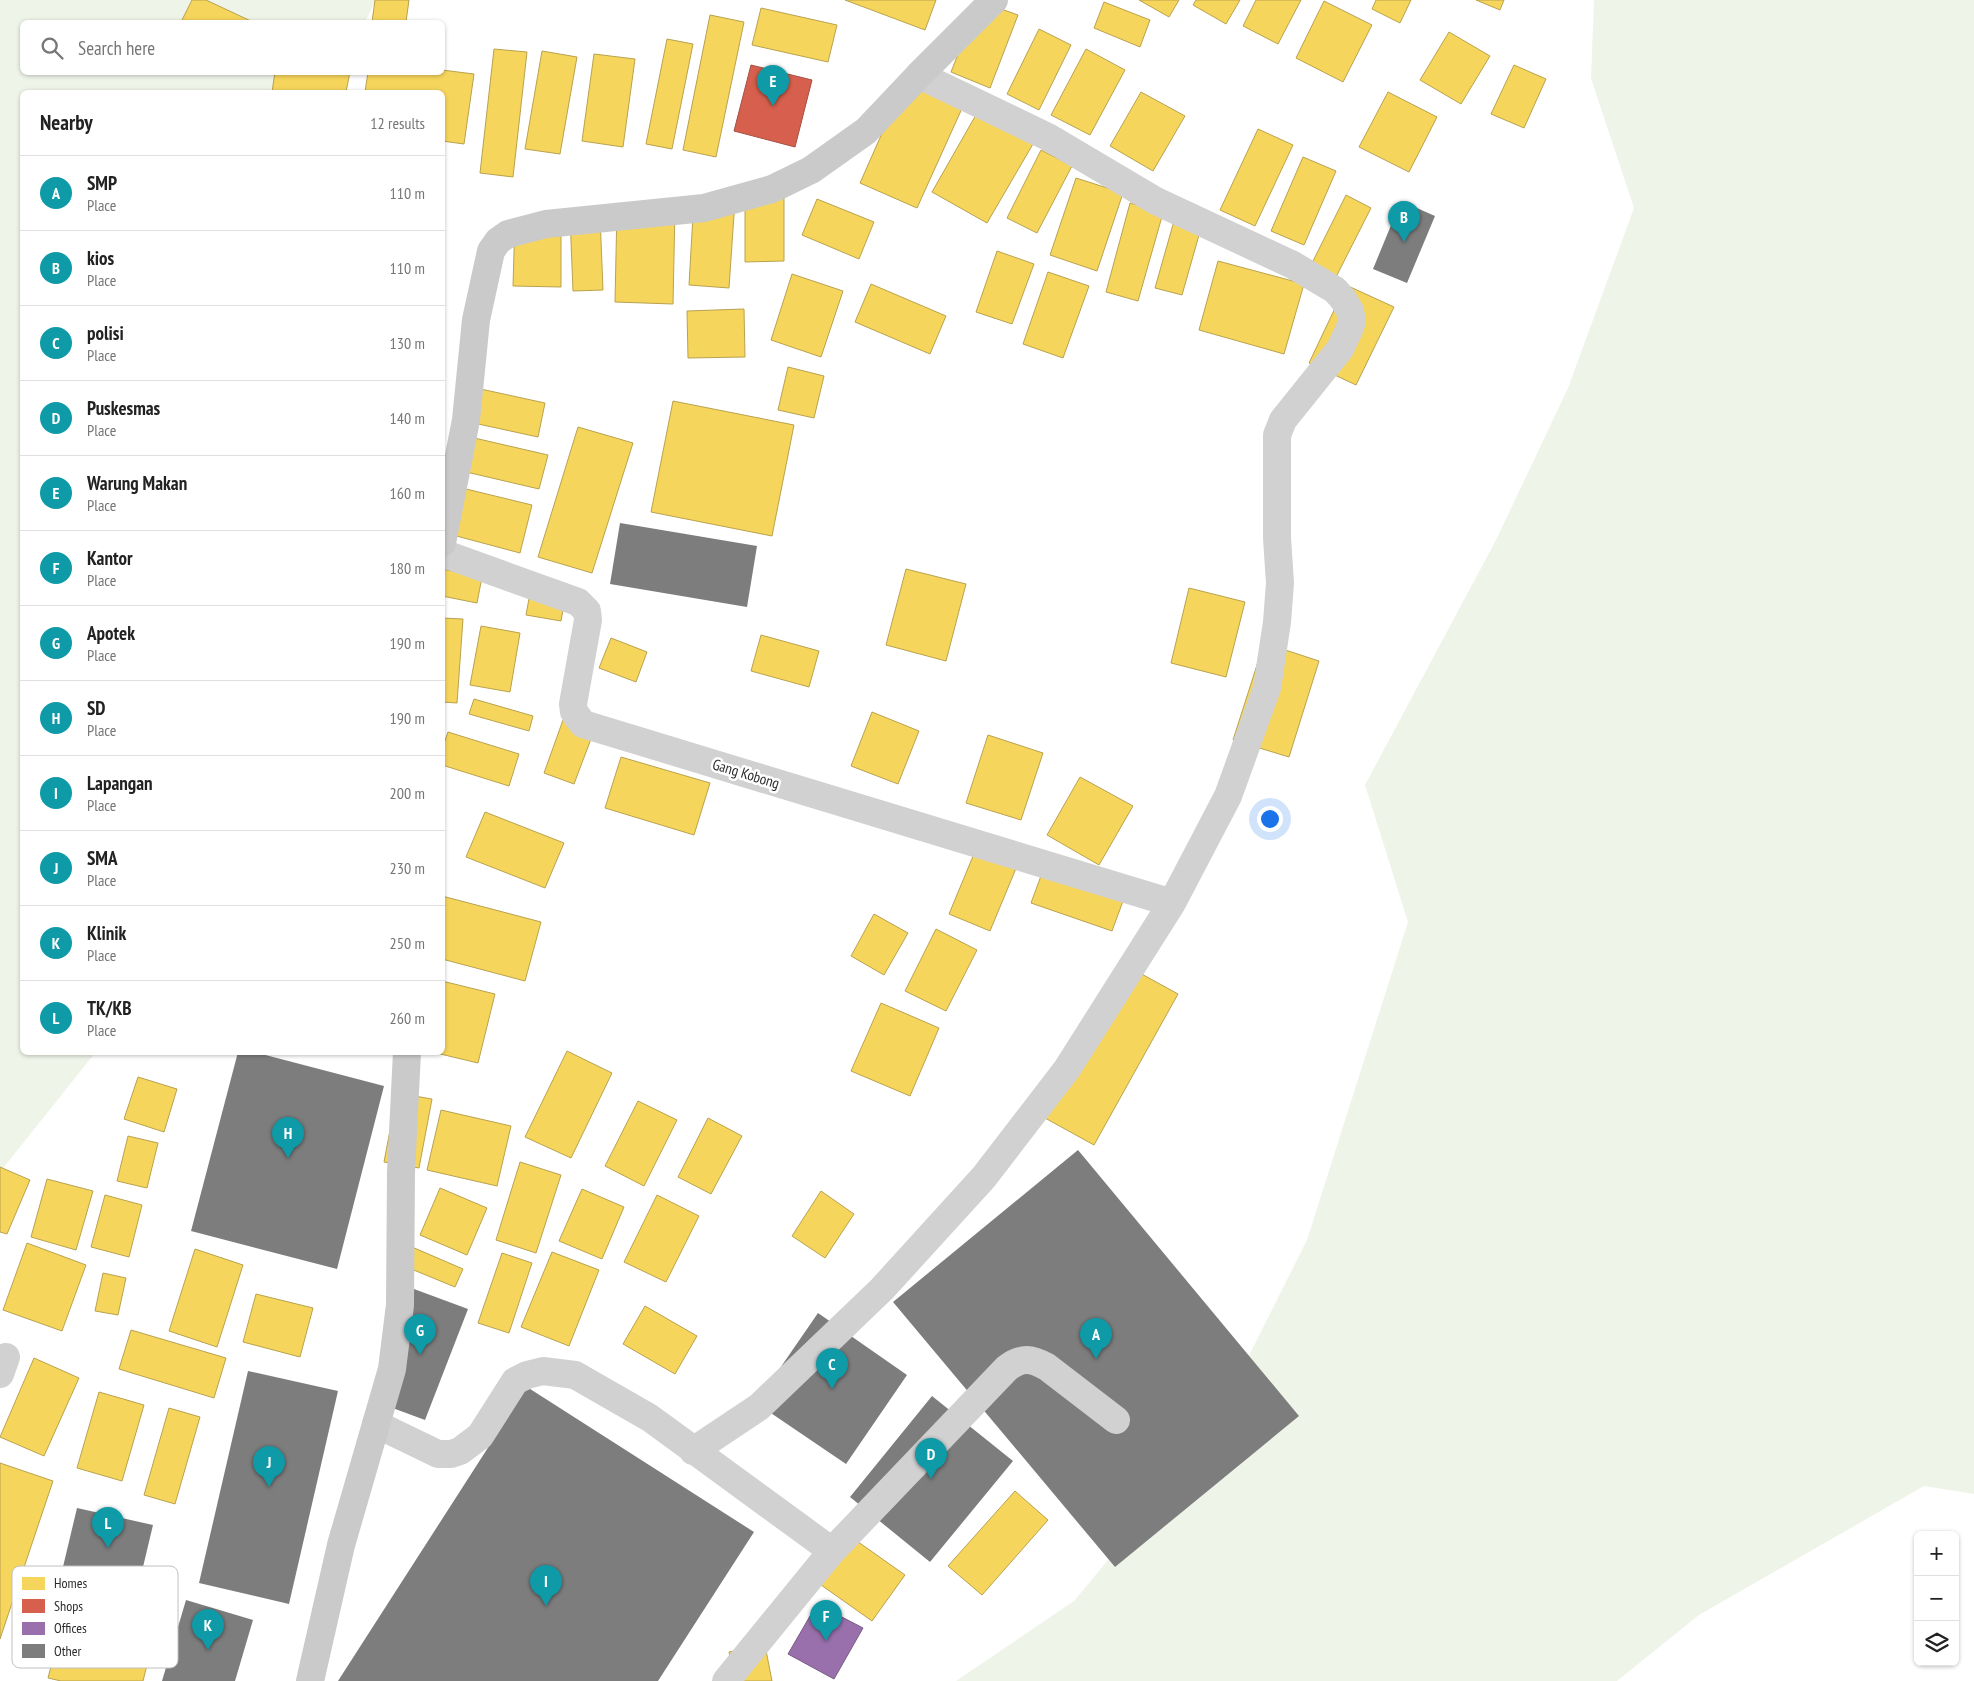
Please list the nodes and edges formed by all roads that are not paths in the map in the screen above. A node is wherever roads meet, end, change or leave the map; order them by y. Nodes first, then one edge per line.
1 (994, 0) edge
2 (919, 75) junction
3 (445, 528) edge
4 (445, 554) edge
5 (1172, 903) junction
6 (407, 1055) edge
7 (1116, 1420) dead end
8 (376, 1424) junction
9 (693, 1451) junction
10 (832, 1551) junction
11 (310, 1681) edge
12 (726, 1681) edge

1 - 2 street
2 - 3 street
2 - 5 street
4 - 5 street, Gang Kobong
5 - 9 street
6 - 8 street
7 - 10 street
8 - 9 street
8 - 11 street
9 - 10 street
10 - 12 street

